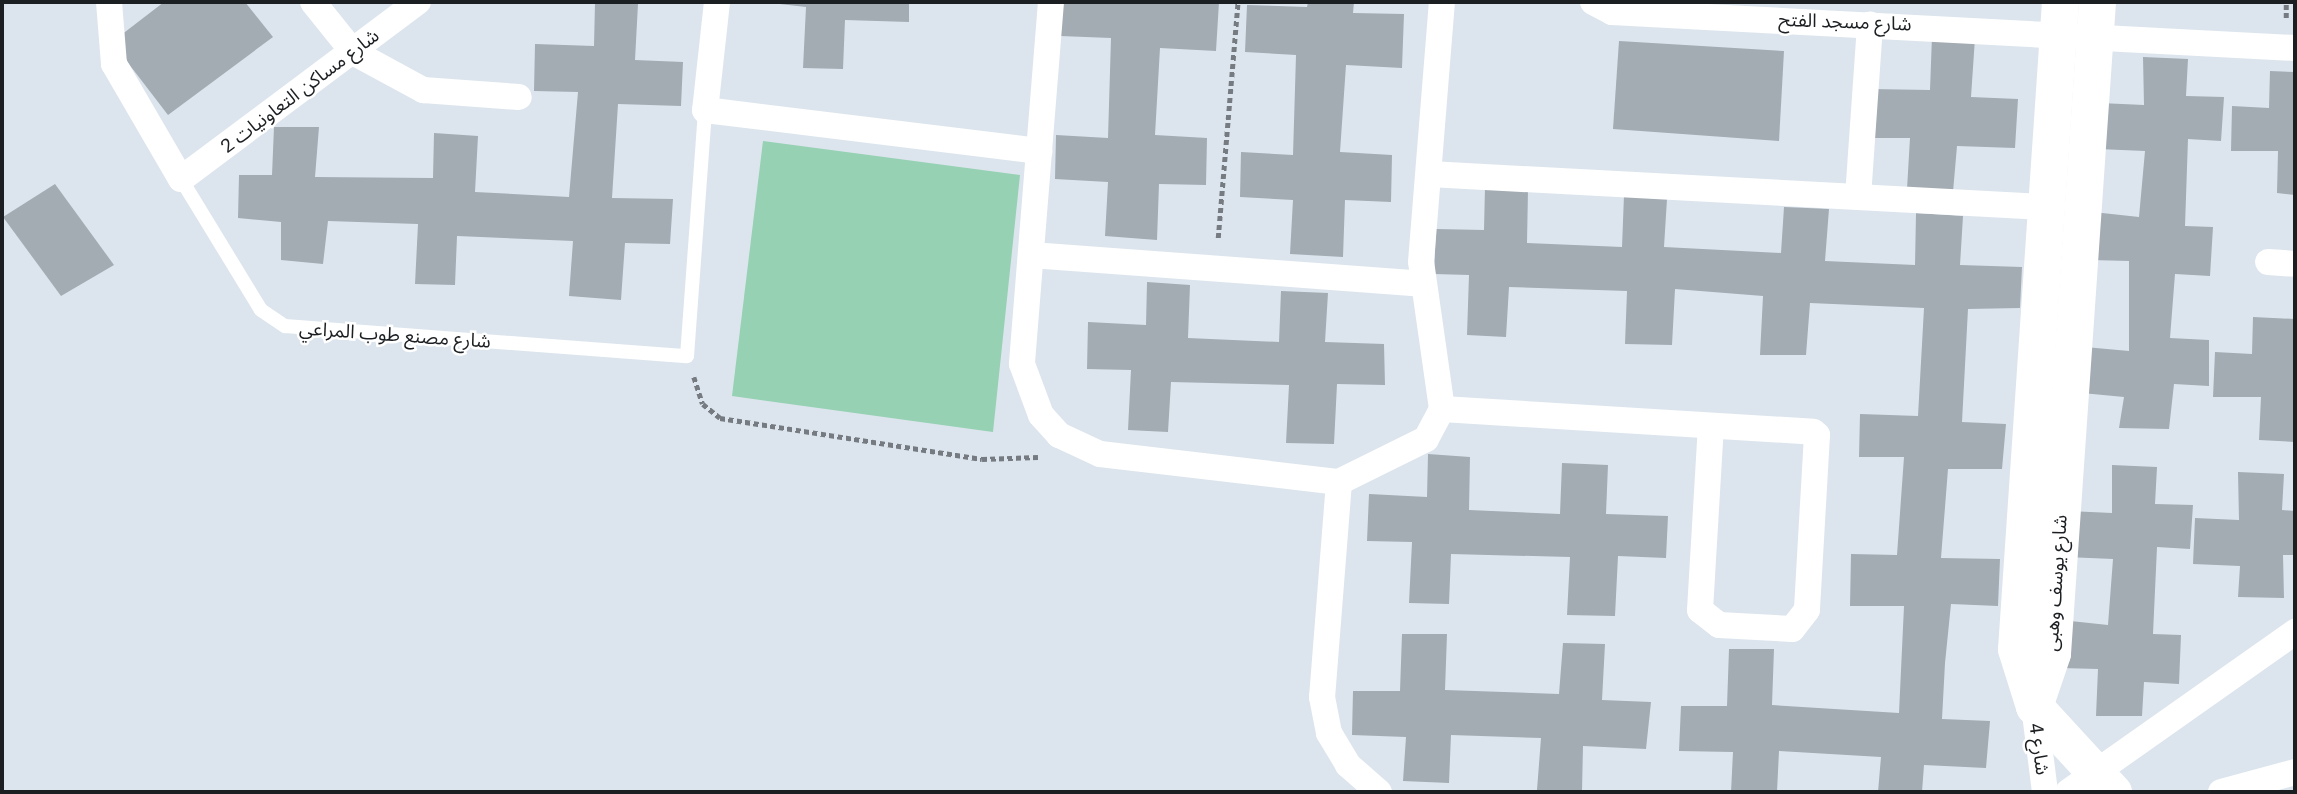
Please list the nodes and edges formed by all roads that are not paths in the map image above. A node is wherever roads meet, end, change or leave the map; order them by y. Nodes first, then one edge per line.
1 (109, 2) edge
2 (313, 2) edge
3 (418, 2) edge
4 (717, 2) edge
5 (1051, 2) edge
6 (1442, 2) edge
7 (1593, 2) edge
8 (2060, 16) edge
9 (2096, 18) edge
10 (1870, 24) junction
11 (2295, 48) edge
12 (353, 52) junction
13 (519, 97) dead end
14 (705, 110) junction
15 (1040, 151) junction
16 (1429, 174) junction
17 (181, 179) junction
18 (1858, 197) junction
19 (2044, 207) junction
20 (1031, 255) junction
21 (2268, 262) dead end
22 (2295, 264) edge
23 (1422, 284) junction
24 (1442, 409) junction
25 (1711, 427) junction
26 (1339, 482) junction
27 (2295, 632) edge
28 (2034, 706) junction
29 (2295, 772) edge
30 (2092, 787) edge
31 (1379, 792) edge
32 (2045, 792) edge
33 (2221, 792) edge

1 - 17 street
2 - 12 street
3 - 12 street, شارع مساكن التعاونيات 2
4 - 14 street
5 - 15 street
6 - 16 street
7 - 10 street, شارع مسجد الفتح
8 - 9 street, شارع مسجد الفتح
8 - 10 street, شارع مسجد الفتح
8 - 19 street, شارع يوسف وهبى
9 - 11 street, شارع مسجد الفتح
9 - 28 street, شارع يوسف وهبى
10 - 18 street
12 - 13 street
12 - 17 street, شارع مساكن التعاونيات 2
14 - 15 street
14 - 17 lane, شارع مصنع طوب المراعي
15 - 20 street
16 - 18 street
16 - 23 street
18 - 19 street
19 - 28 street, شارع يوسف وهبى
20 - 23 street
20 - 26 street
21 - 22 street
23 - 24 street
24 - 25 street
24 - 26 street
25 - 25 street
26 - 31 street
27 - 30 street
28 - 30 street
28 - 32 street, شارع 4
29 - 33 street

